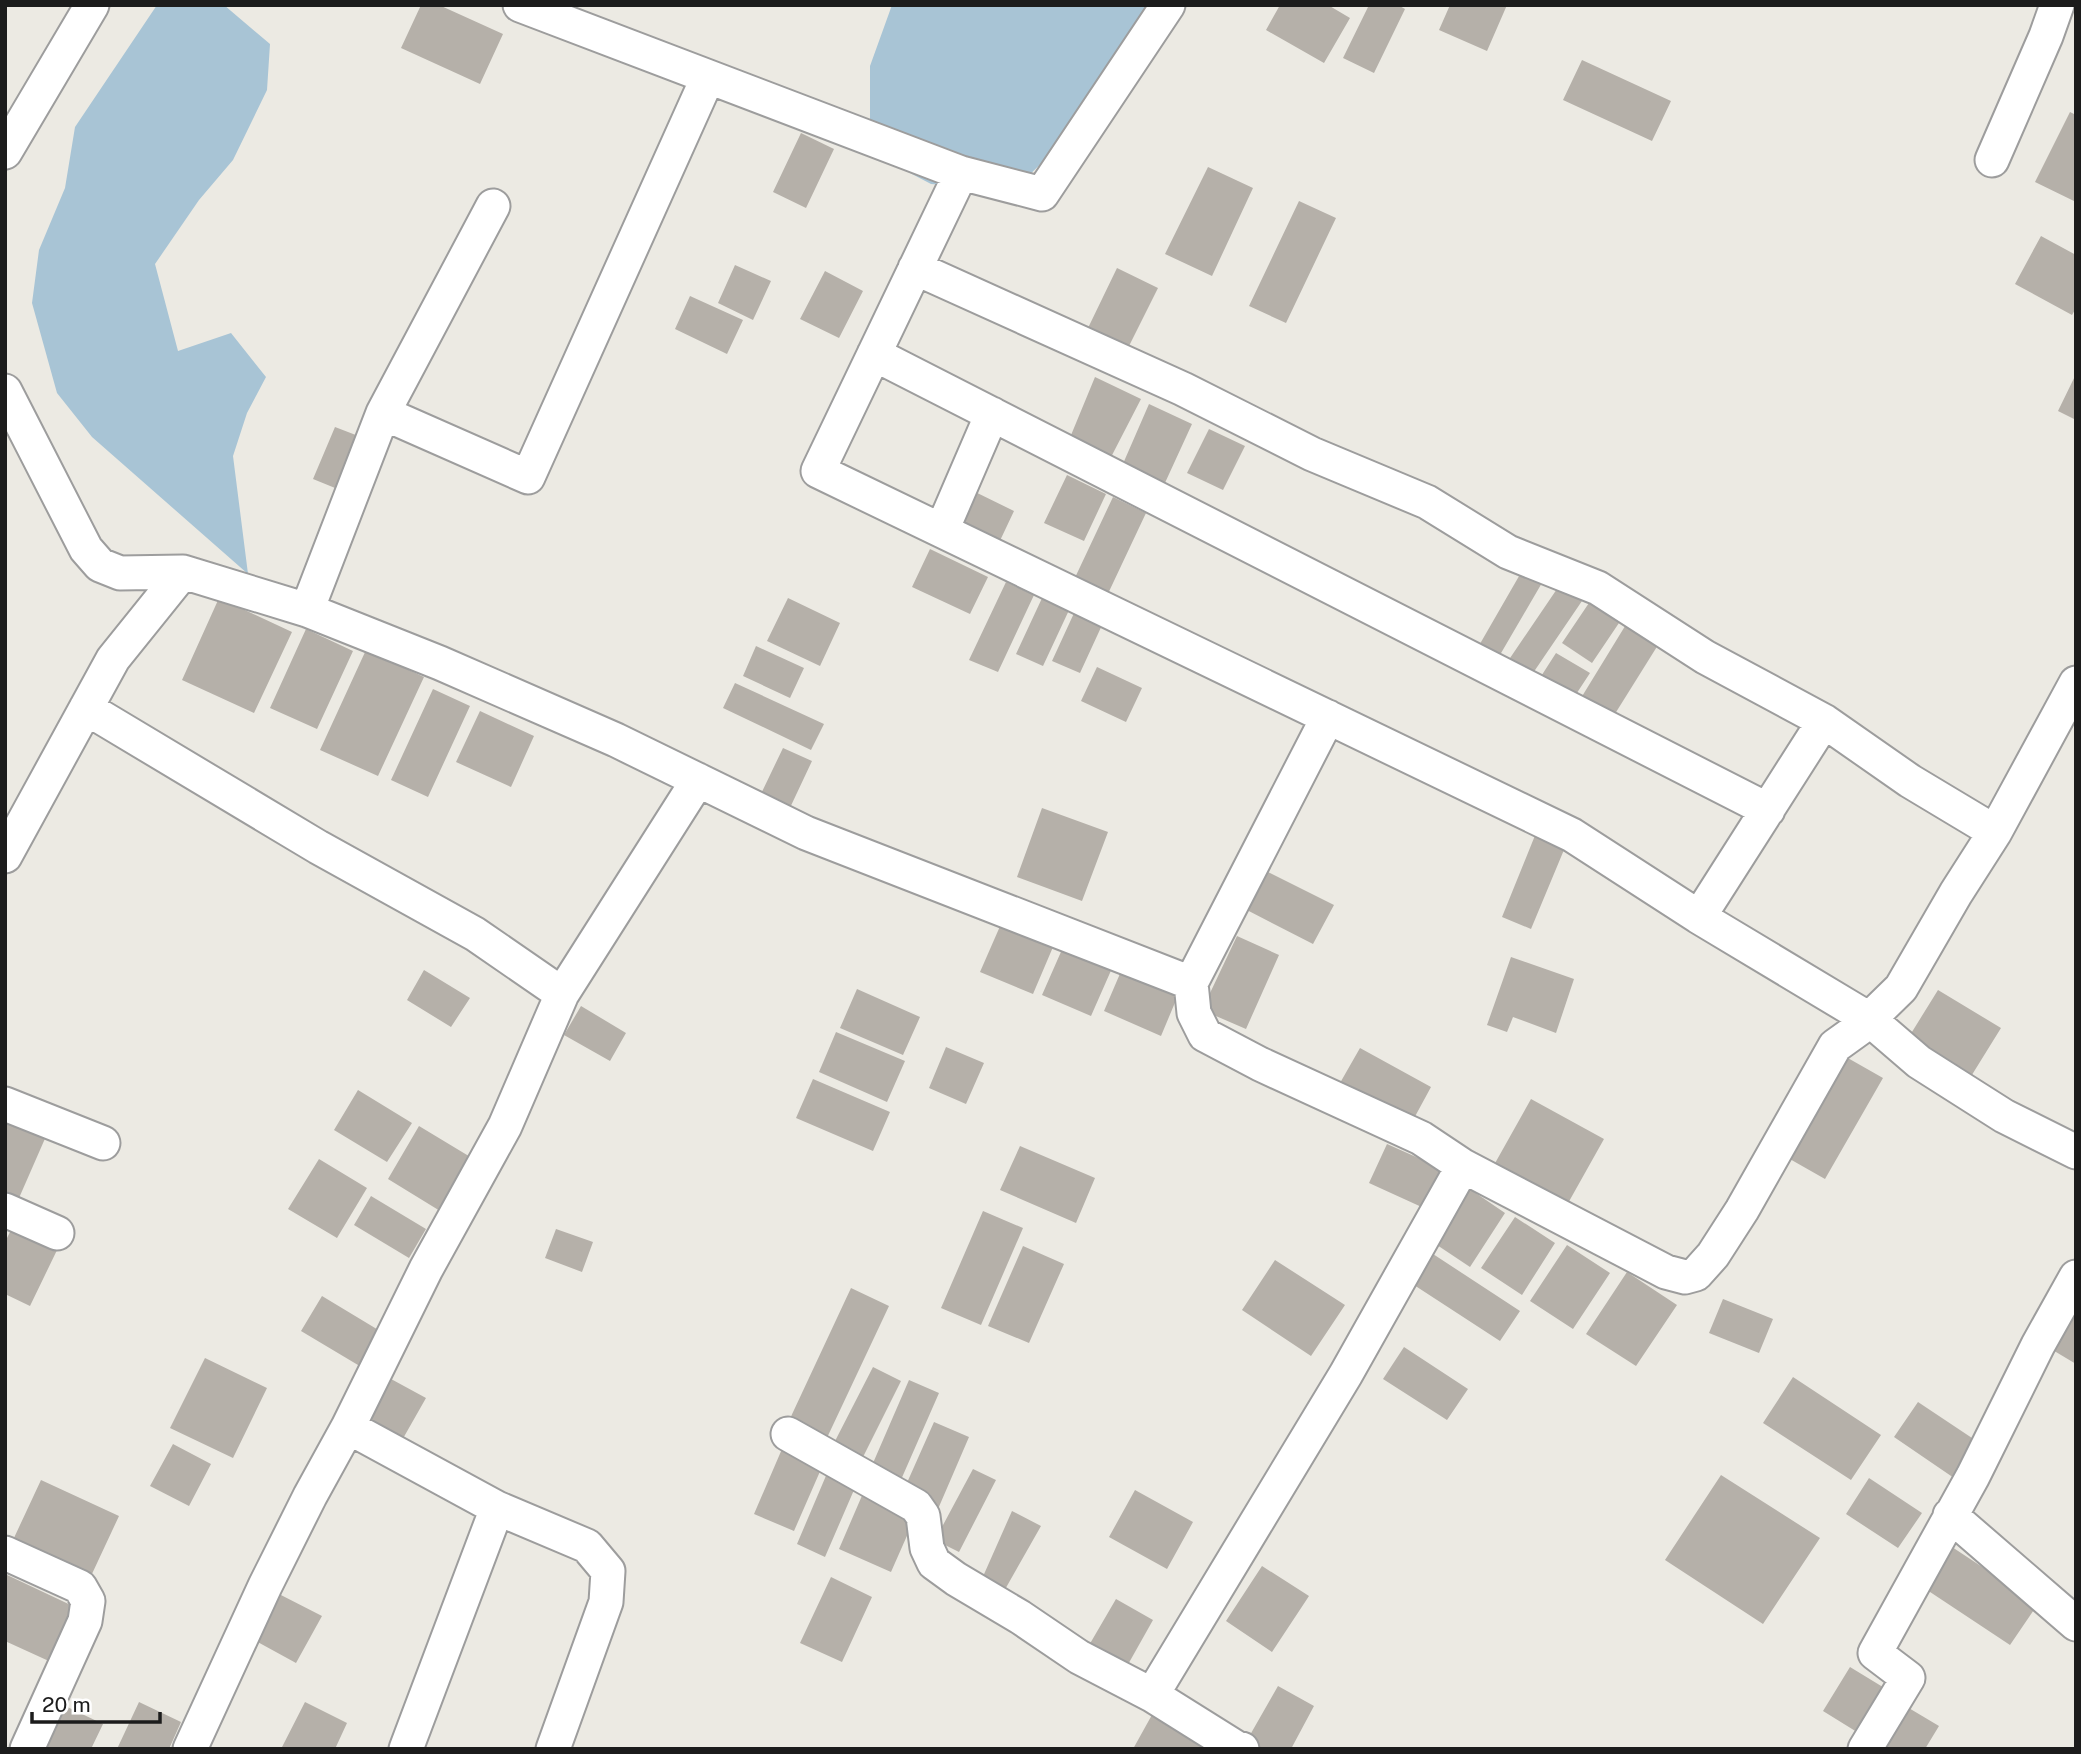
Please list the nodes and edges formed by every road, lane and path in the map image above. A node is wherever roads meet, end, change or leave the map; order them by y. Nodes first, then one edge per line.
1 (92, 5) edge
2 (520, 5) edge
3 (1168, 5) edge
4 (2057, 5) edge
5 (708, 77) junction
6 (5, 152) edge
7 (1992, 160) dead end
8 (961, 173) junction
9 (493, 206) dead end
10 (915, 268) junction
11 (874, 354) junction
12 (5, 391) edge
13 (383, 413) junction
14 (992, 414) junction
15 (942, 530) junction
16 (183, 572) junction
17 (307, 610) junction
18 (2076, 683) edge
19 (86, 708) junction
20 (1328, 717) junction
21 (1824, 721) junction
22 (698, 780) junction
23 (1768, 810) junction
24 (1996, 832) junction
25 (5, 856) edge
26 (1699, 917) junction
27 (1191, 983) junction
28 (562, 994) junction
29 (1869, 1019) junction
30 (5, 1104) edge
31 (103, 1143) dead end
32 (2076, 1152) edge
33 (1463, 1166) junction
34 (5, 1210) edge
35 (57, 1233) dead end
36 (2076, 1277) edge
37 (348, 1427) junction
38 (788, 1434) dead end
39 (497, 1508) junction
40 (1950, 1515) junction
41 (5, 1553) edge
42 (2076, 1623) edge
43 (1152, 1695) junction
44 (27, 1749) edge
45 (190, 1749) edge
46 (406, 1749) edge
47 (553, 1749) edge
48 (1242, 1749) edge
49 (1865, 1749) edge

1 - 6 street
2 - 5 street
3 - 8 street
4 - 7 street
5 - 8 street
5 - 13 street
8 - 10 street
9 - 13 street
10 - 11 street
10 - 21 street
11 - 14 street
11 - 15 street
12 - 16 street
13 - 17 street
14 - 15 street
14 - 23 street
15 - 20 street
16 - 17 street
16 - 19 street
17 - 22 street
18 - 24 street
19 - 25 street
19 - 28 street
20 - 26 street
20 - 27 street
21 - 23 street
21 - 24 street
22 - 27 street
22 - 28 street
23 - 26 street
24 - 29 street
26 - 29 street
27 - 33 street
28 - 37 street
29 - 32 street
29 - 33 street
30 - 31 street
33 - 43 street
34 - 35 street
36 - 40 street
37 - 39 street
37 - 45 street
38 - 43 street
39 - 46 street
39 - 47 street
40 - 42 street
40 - 49 street
41 - 44 street
43 - 48 street

